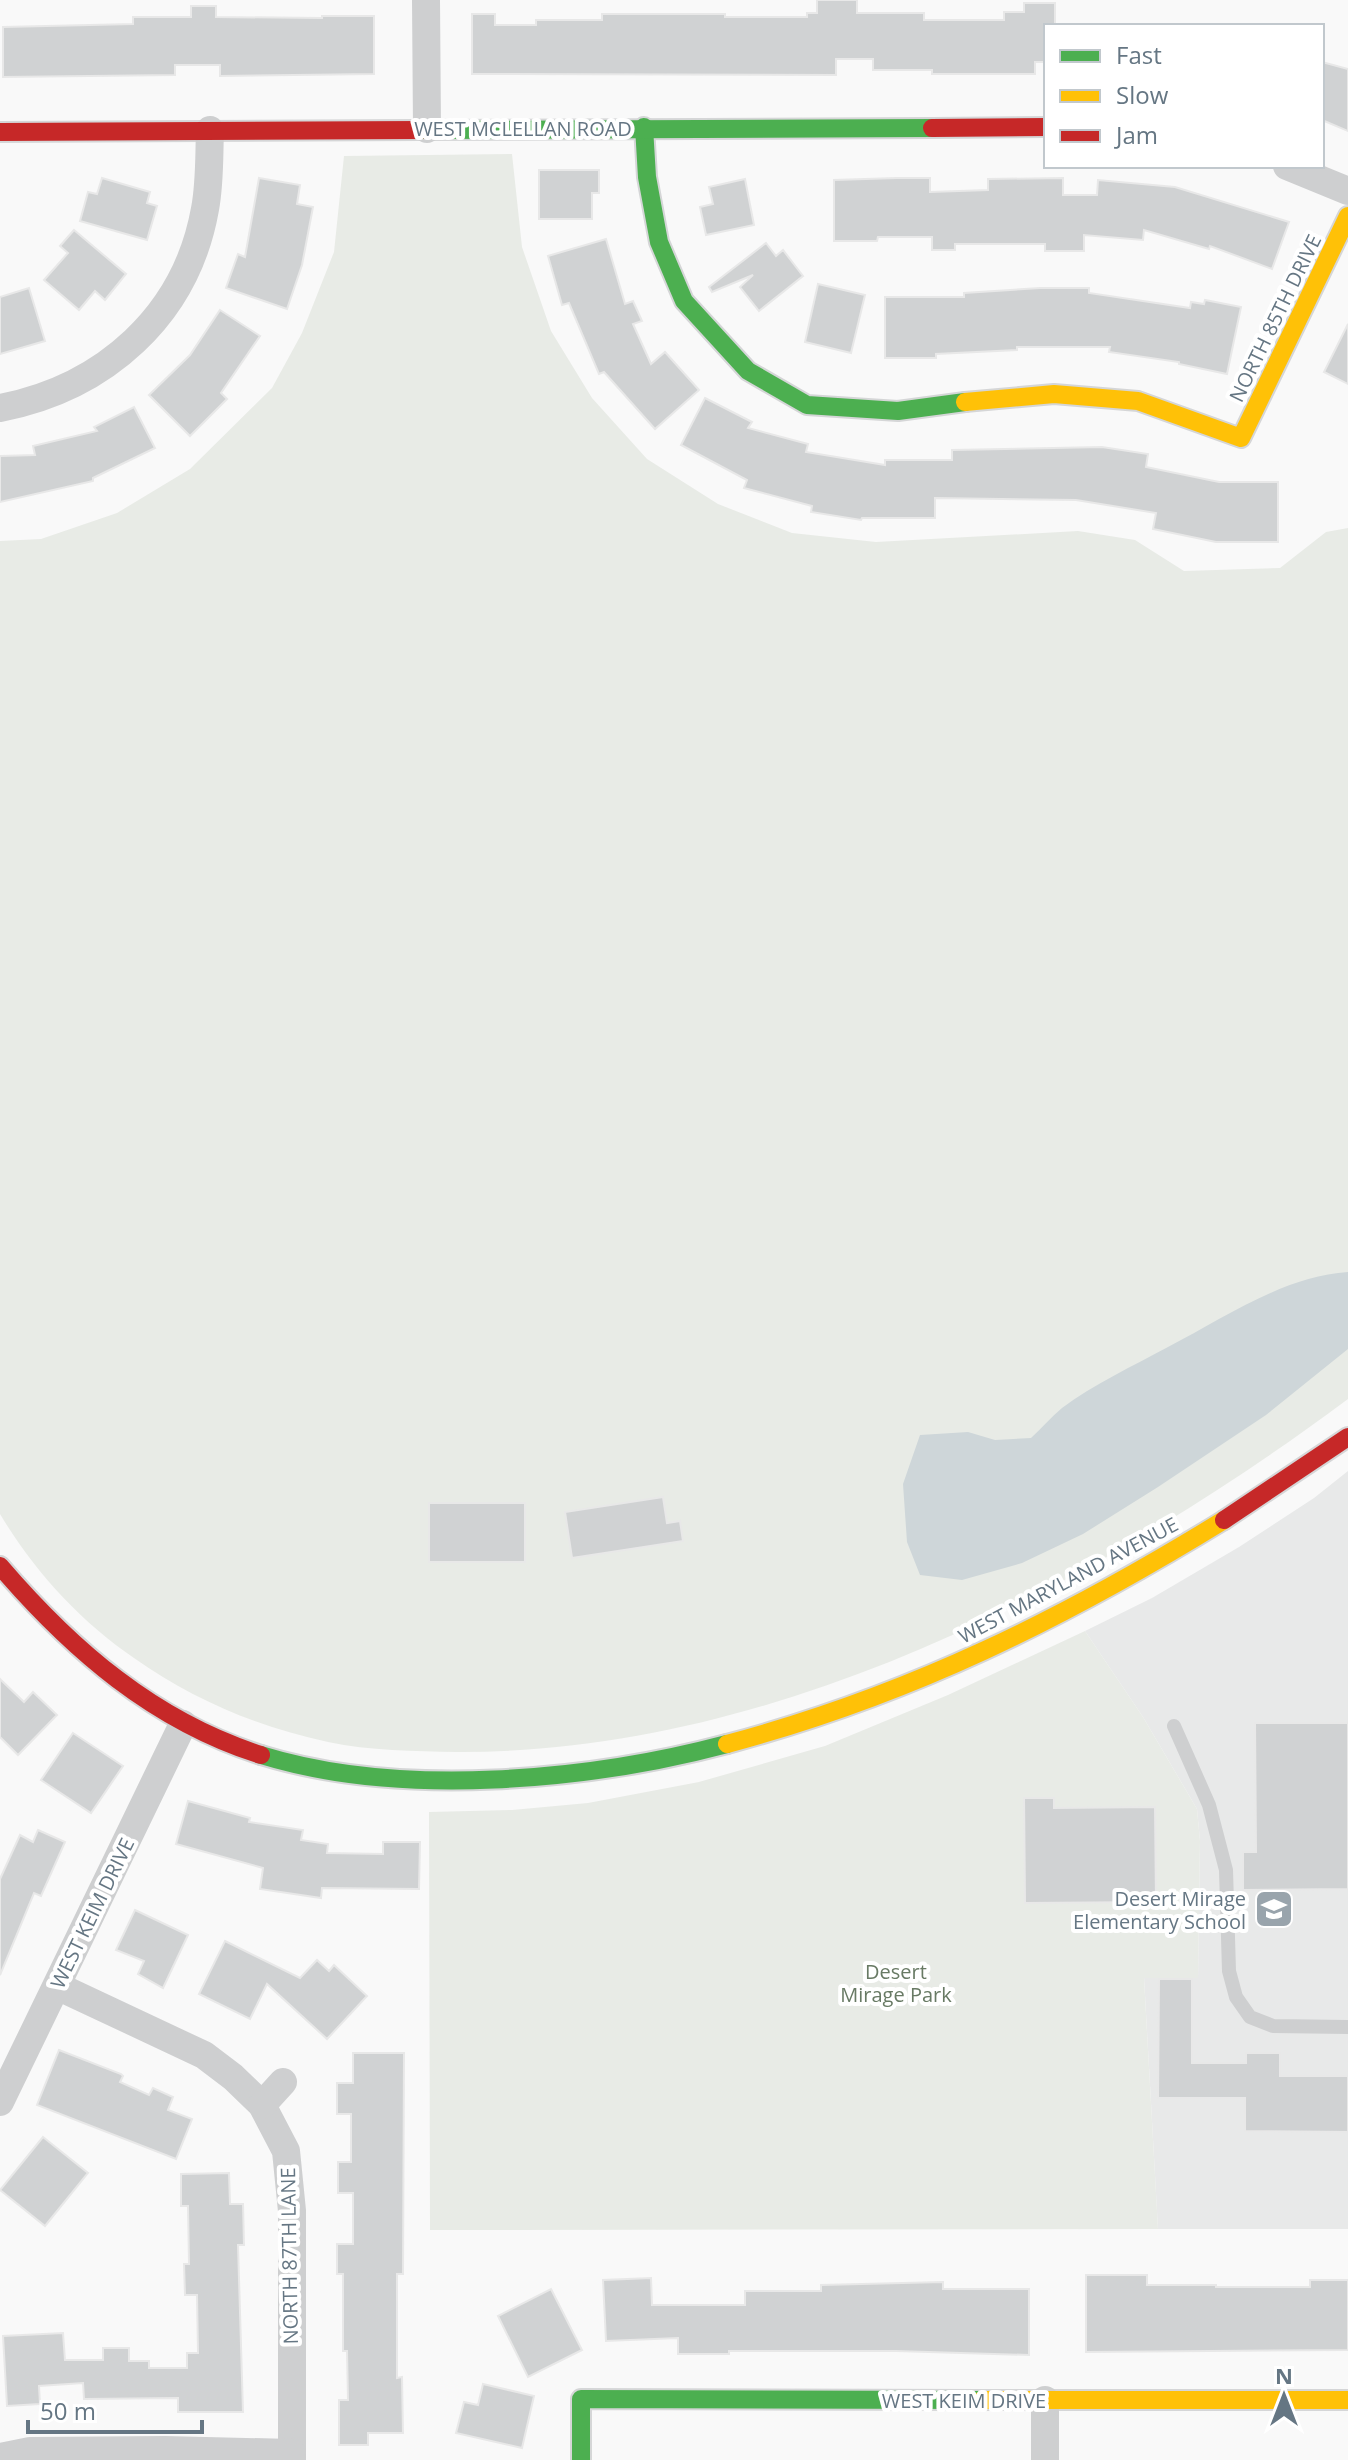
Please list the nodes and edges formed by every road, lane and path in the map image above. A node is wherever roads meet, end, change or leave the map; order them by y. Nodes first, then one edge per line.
1 (426, 0) edge
2 (644, 127) junction
3 (1044, 127) edge
4 (427, 129) junction
5 (210, 130) junction
6 (0, 132) edge
7 (1292, 168) edge
8 (1348, 191) edge
9 (1348, 216) edge
10 (0, 408) edge
11 (1348, 1437) edge
12 (0, 1566) edge
13 (183, 1724) junction
14 (1174, 1726) dead end
15 (57, 1986) junction
16 (1348, 2027) edge
17 (283, 2082) dead end
18 (0, 2102) edge
19 (262, 2105) junction
20 (1045, 2400) junction
21 (1348, 2400) edge
22 (292, 2456) edge
23 (0, 2457) edge
24 (581, 2460) edge
25 (1045, 2460) edge

1 - 4 street
2 - 3 street, WEST MCLELLAN ROAD
2 - 4 street, WEST MCLELLAN ROAD
2 - 9 street, NORTH 85TH DRIVE
4 - 5 street, WEST MCLELLAN ROAD
5 - 6 street, WEST MCLELLAN ROAD
5 - 10 street
7 - 8 street
11 - 13 street, WEST MARYLAND AVENUE
12 - 13 street, WEST MARYLAND AVENUE
13 - 15 street, WEST KEIM DRIVE
14 - 16 lane
15 - 18 street, WEST KEIM DRIVE
15 - 19 street, NORTH 87TH LANE
17 - 19 street
19 - 22 street, NORTH 87TH LANE
20 - 21 street, WEST KEIM DRIVE
20 - 24 street, WEST KEIM DRIVE
20 - 25 street
22 - 23 street

